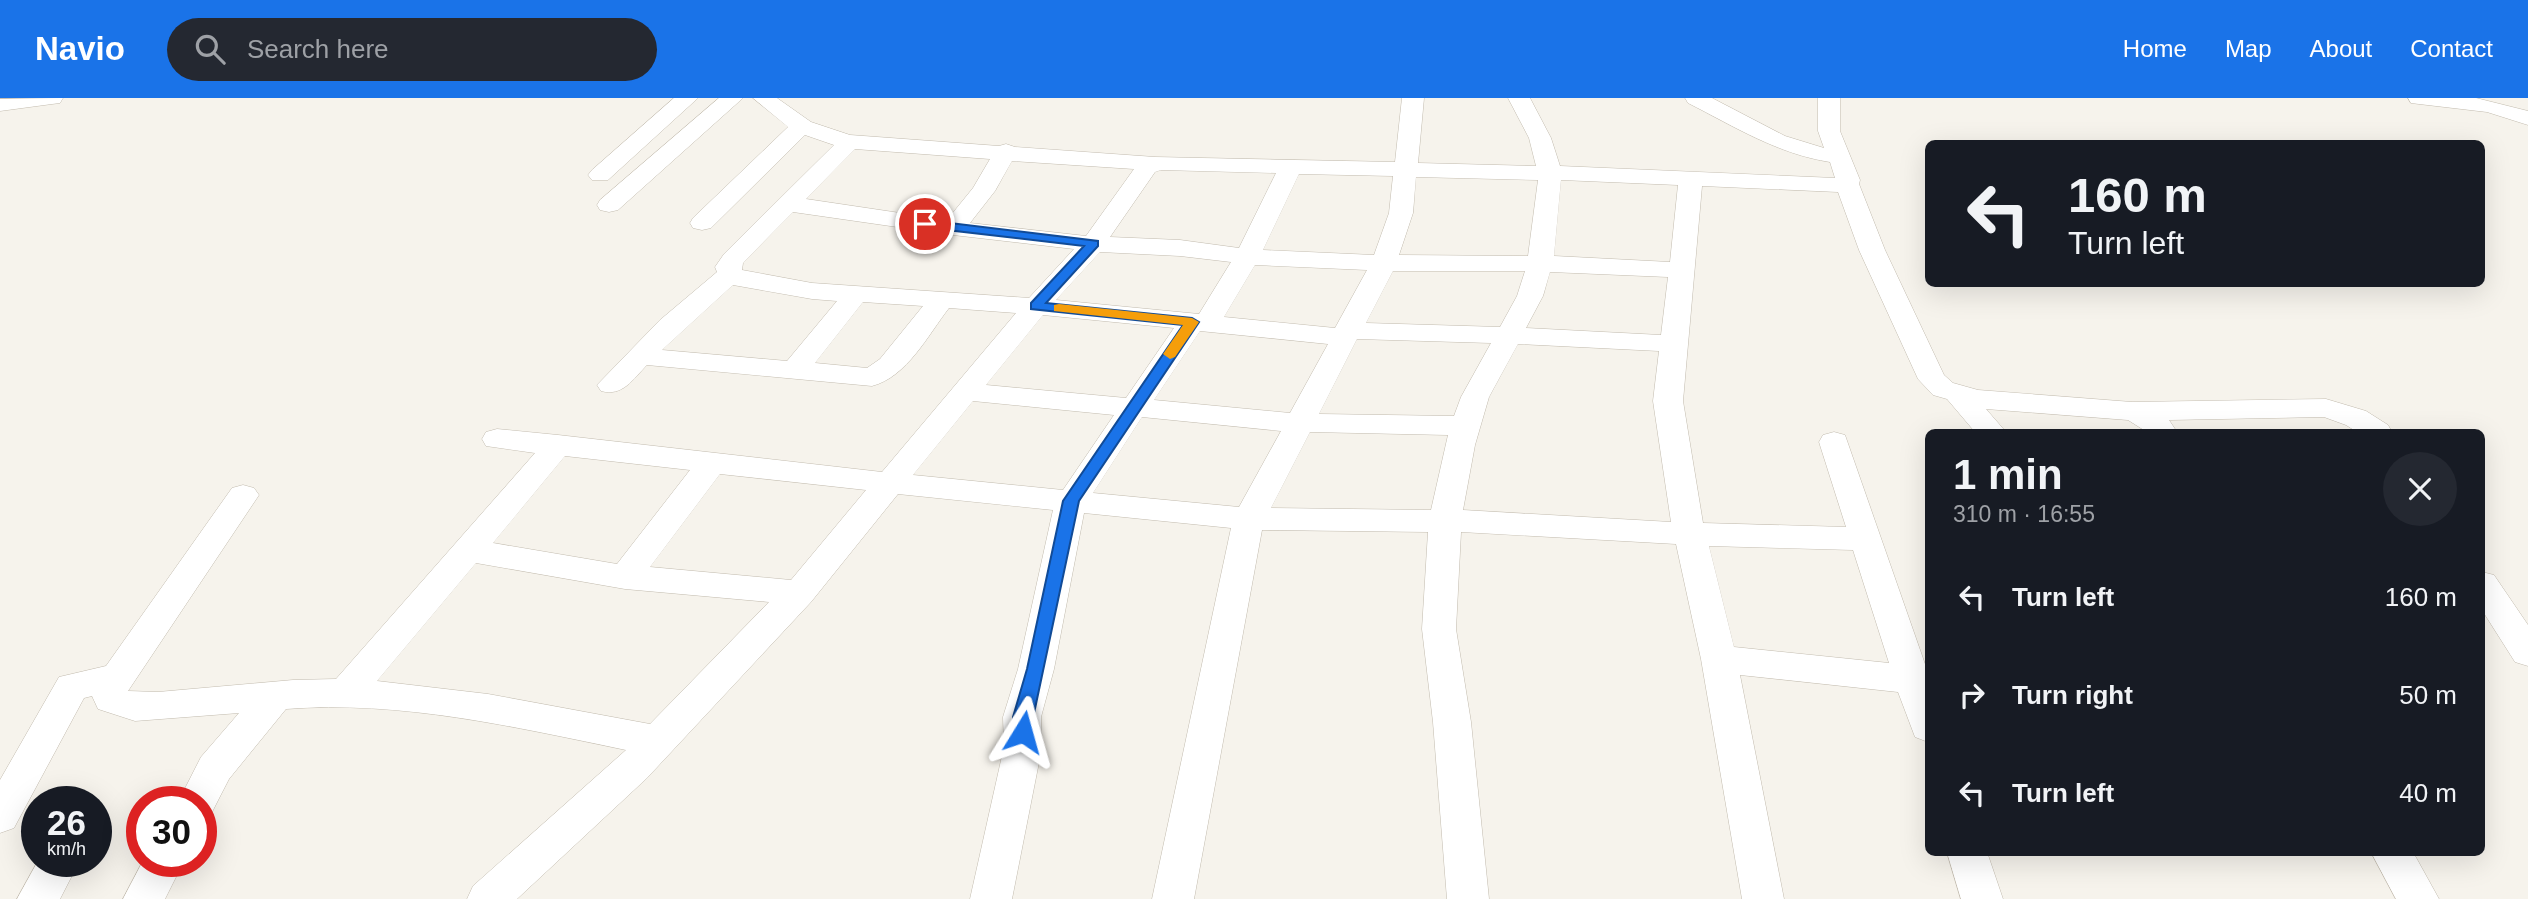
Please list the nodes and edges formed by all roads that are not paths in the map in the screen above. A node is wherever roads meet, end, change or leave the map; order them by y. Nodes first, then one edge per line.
1 (52, 98) edge
2 (687, 98) edge
3 (732, 98) edge
4 (764, 98) edge
5 (1413, 98) edge
6 (1519, 98) edge
7 (1696, 98) edge
8 (1829, 98) edge
9 (2419, 98) edge
10 (2492, 102) edge
11 (0, 105) edge
12 (2528, 118) edge
13 (801, 127) junction
14 (849, 142) junction
15 (1006, 151) junction
16 (1838, 156) junction
17 (1153, 164) junction
18 (1290, 167) junction
19 (1408, 169) junction
20 (1550, 173) junction
21 (600, 175) dead end
22 (1691, 178) junction
23 (1847, 184) junction
24 (788, 204) junction
25 (609, 205) dead end
26 (702, 223) dead end
27 (953, 228) junction
28 (1093, 244) junction
29 (1247, 257) junction
30 (1384, 263) junction
31 (1540, 264) junction
32 (1683, 270) junction
33 (730, 274) junction
34 (856, 294) junction
35 (941, 301) junction
36 (1036, 306) junction
37 (1200, 323) junction
38 (1346, 334) junction
39 (1509, 335) junction
40 (1674, 344) junction
41 (640, 356) junction
42 (794, 371) junction
43 (611, 385) dead end
44 (966, 392) junction
45 (1958, 395) junction
46 (1134, 409) junction
47 (2131, 411) junction
48 (1298, 423) junction
49 (1466, 426) junction
50 (1988, 429) edge
51 (2160, 429) edge
52 (2372, 429) edge
53 (497, 439) dead end
54 (1834, 442) dead end
55 (558, 446) junction
56 (712, 463) junction
57 (892, 483) junction
58 (243, 495) dead end
59 (1071, 501) junction
60 (1249, 519) junction
61 (1445, 521) junction
62 (1689, 534) junction
63 (1866, 539) junction
64 (468, 550) junction
65 (625, 577) junction
66 (2485, 588) edge
67 (799, 593) junction
68 (2528, 653) edge
69 (1719, 659) junction
70 (118, 677) junction
71 (1921, 680) edge
72 (344, 695) junction
73 (274, 697) junction
74 (1925, 707) edge
75 (658, 741) junction
76 (205, 786) edge
77 (0, 816) edge
78 (1969, 856) edge
79 (2393, 856) edge
80 (156, 877) edge
81 (144, 899) edge
82 (488, 899) edge
83 (991, 899) edge
84 (1173, 899) edge
85 (1468, 899) edge
86 (1763, 899) edge
87 (1982, 899) edge
88 (2418, 899) edge

1 - 11 street
2 - 21 street
3 - 25 street
4 - 13 street
5 - 19 street
6 - 20 street
7 - 16 street
8 - 16 street
9 - 10 street
10 - 12 street
13 - 14 street
13 - 26 street
14 - 15 street
14 - 24 street
15 - 17 street
15 - 27 street
16 - 23 street
17 - 18 street
17 - 28 street
18 - 19 street
18 - 29 street
19 - 20 street
19 - 30 street
20 - 22 street
20 - 31 street
22 - 23 street
22 - 32 street
23 - 45 street
24 - 27 street
24 - 33 street
27 - 28 street
28 - 29 street
28 - 36 street
29 - 30 street
29 - 37 street
30 - 31 street
30 - 38 street
31 - 32 street
31 - 39 street
32 - 40 street
33 - 34 street
33 - 41 street
34 - 35 street
34 - 42 street
35 - 36 street
35 - 42 street
36 - 37 street
36 - 44 street
37 - 38 street
37 - 46 street
38 - 39 street
38 - 48 street
39 - 40 street
39 - 49 street
40 - 62 street
41 - 42 street
41 - 43 street
44 - 46 street
44 - 57 street
45 - 47 street
45 - 50 street
46 - 48 street
46 - 59 street
47 - 51 street
47 - 52 street
48 - 49 street
48 - 60 street
49 - 61 street
53 - 55 street
54 - 63 street
55 - 56 street
55 - 64 street
56 - 57 street
56 - 65 street
57 - 59 street
57 - 67 street
58 - 70 street
59 - 60 street
59 - 83 street
60 - 61 street
60 - 84 street
61 - 62 street
61 - 85 street
62 - 63 street
62 - 69 street
63 - 71 street
64 - 65 street
64 - 72 street
65 - 67 street
66 - 68 street
67 - 75 street
69 - 71 street
69 - 86 street
70 - 73 street
70 - 77 street
71 - 74 street
72 - 73 street
72 - 75 street
73 - 76 street
75 - 82 street
78 - 87 street
79 - 88 street
80 - 81 street

